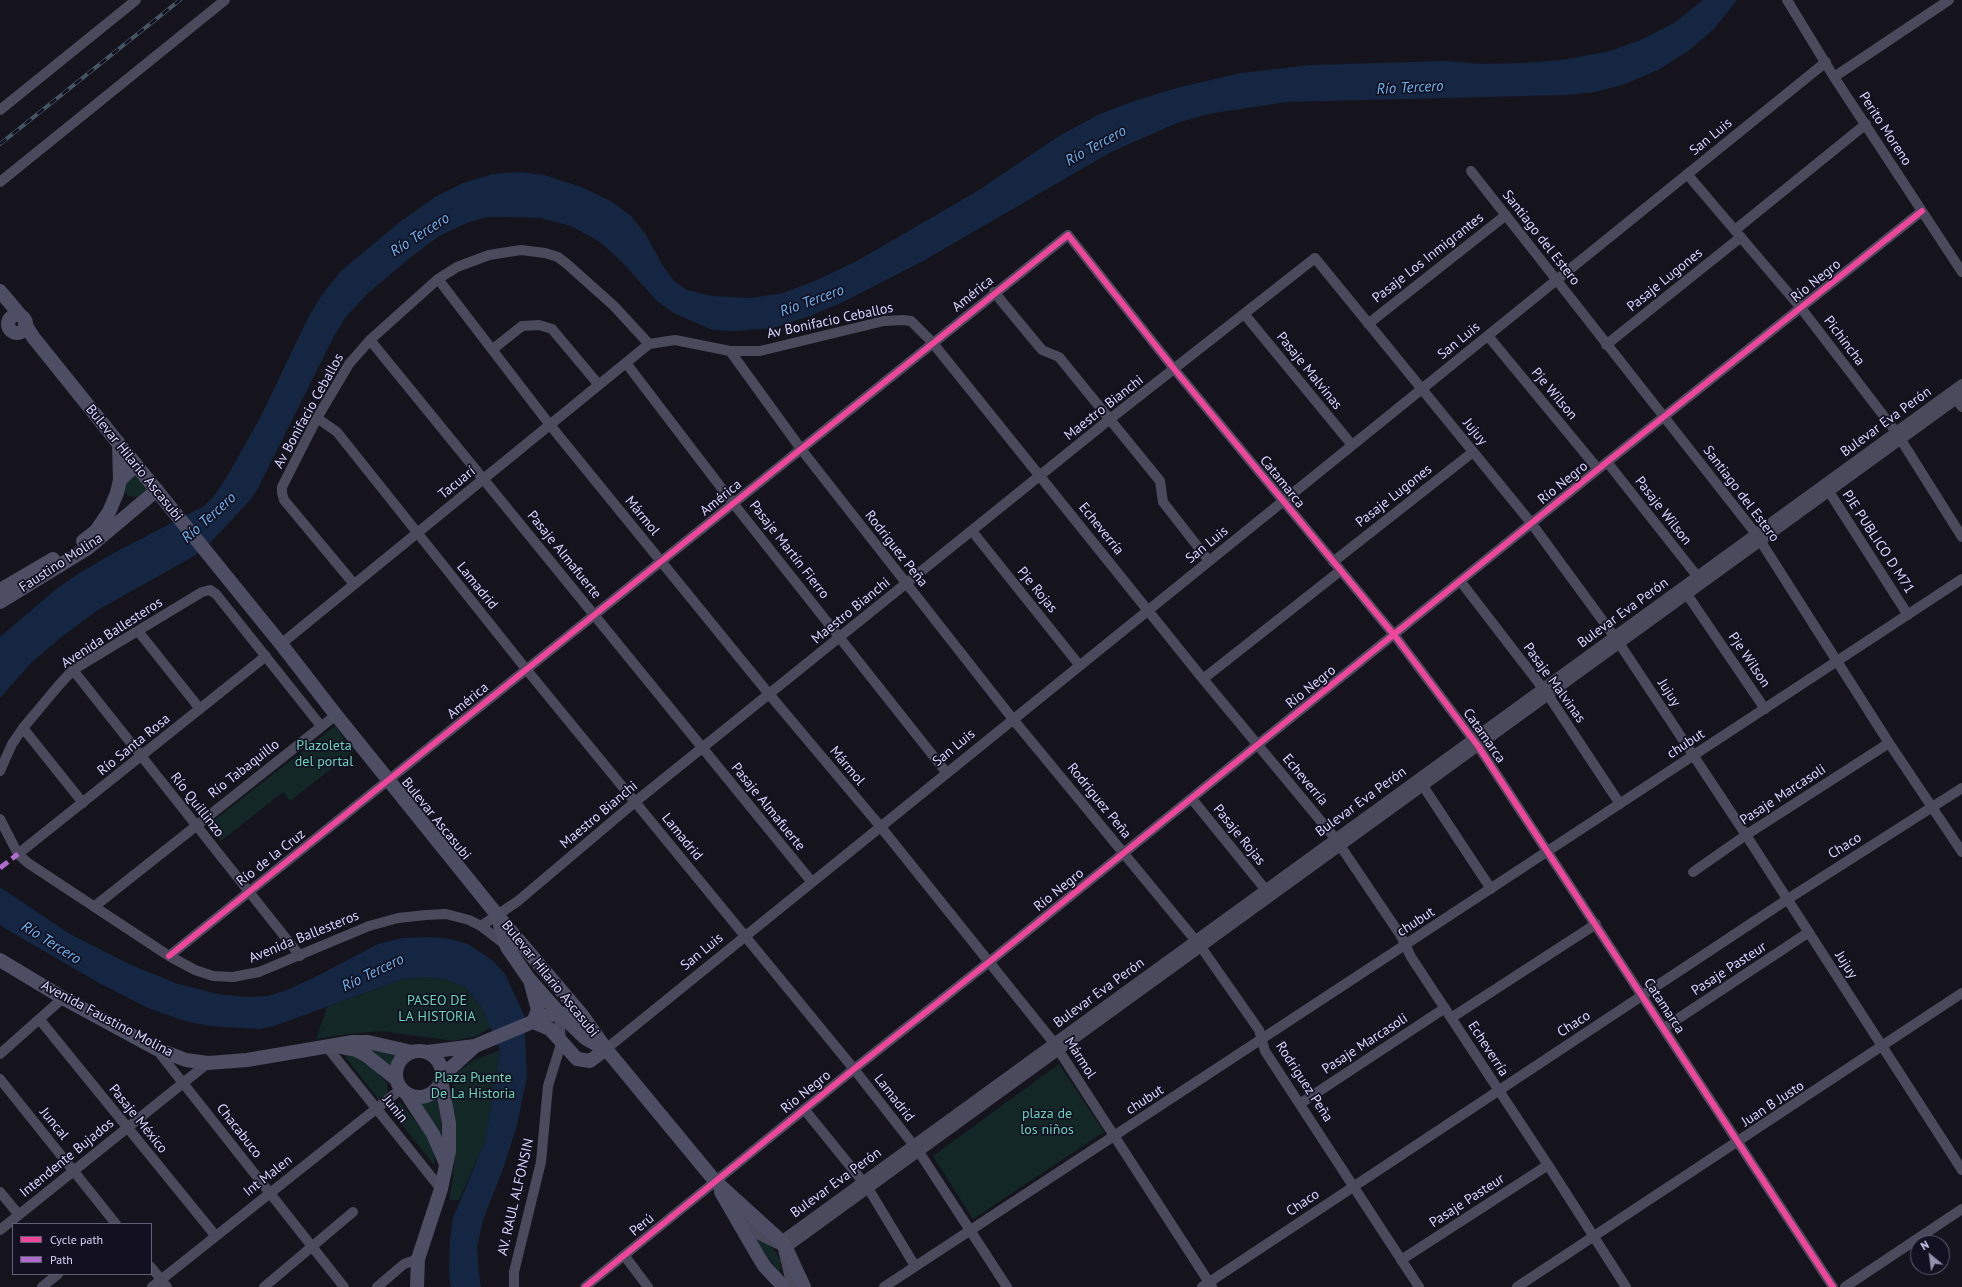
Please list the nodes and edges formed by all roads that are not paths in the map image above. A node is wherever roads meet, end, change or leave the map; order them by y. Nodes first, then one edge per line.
1 (136, 0) edge
2 (225, 0) edge
3 (1787, 0) edge
4 (1949, 0) edge
5 (1826, 62) junction
6 (1834, 77) junction
7 (0, 110) edge
8 (1866, 124) junction
9 (1470, 171) dead end
10 (1688, 174) junction
11 (0, 182) edge
12 (1922, 211) junction
13 (1506, 215) junction
14 (1738, 233) junction
15 (1068, 235) joint
16 (1315, 258) joint
17 (1962, 272) edge
18 (438, 279) junction
19 (1556, 280) junction
20 (0, 291) edge
21 (994, 292) junction
22 (1801, 308) junction
23 (1245, 315) junction
24 (14, 324) edge
25 (1368, 324) junction
26 (1488, 336) junction
27 (370, 340) junction
28 (932, 342) junction
29 (649, 344) junction
30 (1606, 345) junction
31 (493, 349) junction
32 (730, 351) junction
33 (626, 363) junction
34 (1175, 370) junction
35 (1962, 384) edge
36 (599, 385) junction
37 (1422, 389) junction
38 (1960, 400) edge
39 (1665, 417) junction
40 (318, 418) junction
41 (1110, 419) junction
42 (550, 425) junction
43 (1898, 436) junction
44 (119, 444) junction
45 (1352, 445) junction
46 (801, 449) junction
47 (1473, 452) junction
48 (1607, 462) junction
49 (136, 465) junction
50 (1598, 469) junction
51 (1040, 476) junction
52 (484, 479) junction
53 (118, 486) junction
54 (1827, 488) junction
55 (157, 490) junction
56 (1283, 502) junction
57 (733, 503) junction
58 (138, 505) junction
59 (1532, 524) junction
60 (972, 531) junction
61 (417, 533) junction
62 (1962, 537) edge
63 (1758, 538) junction
64 (660, 562) junction
65 (1209, 562) junction
66 (1333, 562) junction
67 (1340, 571) junction
68 (1697, 576) junction
69 (1962, 579) edge
70 (1461, 582) junction
71 (354, 584) junction
72 (906, 584) junction
73 (0, 590) edge
74 (1685, 591) junction
75 (0, 602) edge
76 (1148, 611) junction
77 (594, 614) junction
78 (1908, 615) junction
79 (138, 631) junction
80 (1395, 636) junction
81 (840, 637) junction
82 (1617, 640) junction
83 (281, 644) junction
84 (266, 656) junction
85 (1837, 662) junction
86 (1080, 666) junction
87 (526, 669) junction
88 (73, 670) junction
89 (1203, 679) junction
90 (1545, 692) junction
91 (769, 694) junction
92 (200, 709) junction
93 (1765, 709) junction
94 (336, 715) junction
95 (1012, 718) junction
96 (321, 726) junction
97 (23, 728) junction
98 (1475, 743) junction
99 (1889, 743) junction
100 (1258, 746) junction
101 (702, 748) junction
102 (142, 756) junction
103 (1693, 756) junction
104 (0, 771) edge
105 (946, 772) junction
106 (389, 780) junction
107 (1423, 786) junction
108 (1962, 788) edge
109 (1192, 799) junction
110 (635, 802) junction
111 (83, 804) junction
112 (1620, 804) junction
113 (1932, 807) junction
114 (0, 819) edge
115 (195, 826) junction
116 (880, 826) junction
117 (1746, 835) junction
118 (1338, 842) junction
119 (1547, 852) junction
120 (1962, 852) edge
121 (18, 854) junction
122 (1124, 854) junction
123 (1692, 872) dead end
124 (811, 882) junction
125 (1264, 889) junction
126 (1491, 889) junction
127 (249, 892) junction
128 (1788, 899) junction
129 (95, 906) junction
130 (498, 916) junction
131 (1596, 924) junction
132 (481, 926) junction
133 (1809, 932) junction
134 (744, 936) junction
135 (1198, 943) junction
136 (1406, 945) junction
137 (507, 946) junction
138 (168, 956) junction
139 (300, 956) junction
140 (0, 960) edge
141 (989, 962) junction
142 (529, 979) junction
143 (1962, 993) edge
144 (1643, 996) junction
145 (63, 998) junction
146 (1445, 1008) junction
147 (559, 1014) junction
148 (1451, 1018) junction
149 (40, 1020) junction
150 (533, 1022) junction
151 (1664, 1028) junction
152 (595, 1032) junction
153 (1262, 1039) junction
154 (561, 1044) junction
155 (332, 1046) junction
156 (475, 1046) junction
157 (1881, 1046) junction
158 (1056, 1047) junction
159 (157, 1049) junction
160 (606, 1049) junction
161 (412, 1052) junction
162 (427, 1052) junction
163 (0, 1054) edge
164 (208, 1063) junction
165 (854, 1069) junction
166 (442, 1078) junction
167 (0, 1080) edge
168 (182, 1082) junction
169 (401, 1087) junction
170 (1498, 1091) junction
171 (1301, 1103) junction
172 (376, 1109) junction
173 (804, 1109) junction
174 (127, 1127) junction
175 (1114, 1137) junction
176 (1737, 1142) junction
177 (916, 1148) junction
178 (446, 1165) junction
179 (1548, 1165) junction
180 (1962, 1170) edge
181 (74, 1171) junction
182 (715, 1181) junction
183 (864, 1184) junction
184 (1355, 1186) junction
185 (441, 1189) junction
186 (0, 1192) edge
187 (269, 1193) junction
188 (1962, 1209) edge
189 (353, 1212) dead end
190 (19, 1215) junction
191 (734, 1215) junction
192 (115, 1223) edge
193 (0, 1230) edge
194 (970, 1230) junction
195 (215, 1235) junction
196 (1593, 1237) junction
197 (782, 1245) junction
198 (312, 1247) junction
199 (624, 1255) junction
200 (418, 1259) junction
201 (1401, 1260) junction
202 (915, 1266) junction
203 (152, 1268) edge
204 (57, 1275) edge
205 (164, 1283) edge
206 (1208, 1286) edge
207 (42, 1287) edge
208 (152, 1287) edge
209 (264, 1287) edge
210 (344, 1287) edge
211 (376, 1287) edge
212 (417, 1287) edge
213 (514, 1287) edge
214 (585, 1287) edge
215 (648, 1287) edge
216 (784, 1287) edge
217 (792, 1287) edge
218 (804, 1287) edge
219 (884, 1287) edge
220 (1007, 1287) edge
221 (1419, 1287) edge
222 (1517, 1287) edge
223 (1626, 1287) edge
224 (1833, 1287) edge
225 (1845, 1287) edge

1 - 7 street
2 - 11 street
3 - 5 street, Perito Moreno
4 - 6 street
5 - 6 street, Perito Moreno
5 - 10 street, San Luis
6 - 8 street, Perito Moreno
8 - 12 street, Perito Moreno
8 - 14 street, Pasaje Lugones
9 - 13 street, Santiago del Estero
10 - 14 street, Pichincha
10 - 19 street, San Luis
12 - 17 street, Perito Moreno
12 - 22 street, Río Negro
13 - 19 street, Santiago del Estero
13 - 25 street, Pasaje Los Inmigrantes
14 - 22 street, Pichincha
14 - 30 street, Pasaje Lugones
15 - 21 street, América
15 - 34 street, Catamarca
16 - 23 street, Maestro Bianchi
16 - 25 street, Jujuy
18 - 27 street, Av Bonifacio Ceballos
18 - 29 street, Av Bonifacio Ceballos
18 - 31 street, Mármol
19 - 26 street, San Luis
19 - 30 street, Santiago del Estero
20 - 24 main road, Bulevar Hilario Ascasubi
21 - 28 street, América
21 - 41 street
22 - 39 street, Río Negro
22 - 43 street, Pichincha
23 - 34 street, Maestro Bianchi
23 - 45 street, Pasaje Malvinas
24 - 44 main road, Bulevar Hilario Ascasubi
25 - 37 street, Jujuy
26 - 37 street, San Luis
26 - 50 street, Pje Wilson
27 - 40 street, Av Bonifacio Ceballos
27 - 52 street, Pasaje Almafuerte
28 - 32 street, Av Bonifacio Ceballos
28 - 46 street, América
28 - 51 street, Echeverría
29 - 32 street, Av Bonifacio Ceballos
29 - 33 street, Tacuarí
30 - 39 street, Santiago del Estero
31 - 36 street
31 - 42 street, Mármol
32 - 46 street, Rodriguez Peña
33 - 36 street, Tacuarí
33 - 57 street, Pasaje Martín Fierro
34 - 41 street, Maestro Bianchi
34 - 56 street, Catamarca
35 - 43 street, Bulevar Eva Perón
36 - 42 street, Tacuarí
37 - 45 street, San Luis
37 - 47 street, Jujuy
38 - 43 street, Bulevar Eva Perón
39 - 48 street, Río Negro
39 - 63 street, Santiago del Estero
40 - 61 street, Lamadrid
40 - 71 street, Av Bonifacio Ceballos
41 - 51 street, Maestro Bianchi
41 - 65 street
42 - 52 street, Tacuarí
42 - 64 street, Mármol
43 - 54 street, Bulevar Eva Perón
43 - 62 street, Pichincha
44 - 49 main road, Bulevar Hilario Ascasubi
44 - 53 main road
45 - 56 street, San Luis
46 - 57 street, América
46 - 72 street, Rodriguez Peña
47 - 59 street, Jujuy
47 - 66 street, Pasaje Lugones
48 - 50 street, Río Negro
48 - 68 street, Pasaje Wilson
49 - 53 main road, Faustino Molina
49 - 55 main road, Bulevar Hilario Ascasubi
50 - 59 street, Río Negro
51 - 60 street, Maestro Bianchi
51 - 76 street, Echeverría
52 - 61 street, Tacuarí
52 - 77 street, Pasaje Almafuerte
53 - 58 main road
53 - 73 main road, Faustino Molina
54 - 63 street, Bulevar Eva Perón
54 - 78 street, PJE PUBLICO D M71
55 - 58 main road, Faustino Molina
55 - 83 main road, Bulevar Hilario Ascasubi
56 - 65 street, San Luis
56 - 66 street, Catamarca
57 - 64 street, América
57 - 81 street, Pasaje Martín Fierro
58 - 75 main road, Faustino Molina
59 - 70 street, Río Negro
59 - 82 street, Jujuy
60 - 72 street, Maestro Bianchi
60 - 86 street, Pje Rojas
61 - 71 street, Tacuarí
61 - 87 street, Lamadrid
63 - 68 street, Bulevar Eva Perón
63 - 74 street, Bulevar Eva Perón
63 - 85 street, Santiago del Estero
64 - 77 street, América
64 - 91 street, Mármol
65 - 76 street, San Luis
66 - 67 street, Catamarca
67 - 80 street, Catamarca
67 - 89 street
68 - 74 street, Bulevar Eva Perón
69 - 78 street, chubut
70 - 80 street, Río Negro
70 - 90 street, Pasaje Malvinas
71 - 83 street, Tacuarí
72 - 81 street, Maestro Bianchi
72 - 95 street, Rodriguez Peña
74 - 82 street, Bulevar Eva Perón
74 - 93 street, Pje Wilson
76 - 86 street, San Luis
76 - 89 street, Echeverría
77 - 87 street, América
77 - 101 street, Pasaje Almafuerte
78 - 85 street, chubut
79 - 84 street, Avenida Ballesteros
79 - 88 street, Avenida Ballesteros
79 - 92 street
80 - 98 street, Catamarca
80 - 100 street, Río Negro
81 - 91 street, Maestro Bianchi
81 - 105 street, Pasaje Martín Fierro
82 - 90 street, Bulevar Eva Perón
82 - 103 street, Jujuy
83 - 94 main road, Bulevar Ascasubi
84 - 92 street, Río Santa Rosa
84 - 96 street
85 - 93 street, chubut
85 - 99 street, Santiago del Estero
86 - 95 street, San Luis
87 - 106 street, América
87 - 110 street, Lamadrid
88 - 97 street, Avenida Ballesteros
88 - 102 street, Río Quillinzo
89 - 100 street, Echeverría
90 - 98 street, Bulevar Eva Perón
90 - 112 street, Pasaje Malvinas
91 - 101 street, Maestro Bianchi
91 - 116 street, Mármol
92 - 102 street, Río Santa Rosa
93 - 103 street, chubut
94 - 96 street, Río Tabaquillo
94 - 106 main road, Bulevar Ascasubi
95 - 105 street, San Luis
95 - 122 street, Rodriguez Peña
96 - 115 street, Río Tabaquillo
97 - 104 street, Avenida Ballesteros
97 - 111 street
98 - 107 street, Bulevar Eva Perón
98 - 118 street, Bulevar Eva Perón
98 - 119 street, Catamarca
99 - 113 street, Santiago del Estero
99 - 117 street, Pasaje Marcasoli
100 - 109 street, Río Negro
100 - 118 street, Echeverría
101 - 110 street, Maestro Bianchi
101 - 124 street, Pasaje Almafuerte
102 - 111 street, Río Santa Rosa
102 - 115 street, Río Quillinzo
103 - 112 street, chubut
103 - 117 street, Jujuy
105 - 116 street, San Luis
106 - 127 street, Río de la Cruz
106 - 130 main road, Bulevar Ascasubi
107 - 118 street, Bulevar Eva Perón
107 - 126 street
108 - 113 street, Chaco
109 - 122 street, Río Negro
109 - 125 street, Pasaje Rojas
110 - 130 street, Maestro Bianchi
110 - 134 street, Lamadrid
111 - 121 street, Río Santa Rosa
112 - 119 street, chubut
113 - 120 street, Santiago del Estero
113 - 128 street, Chaco
114 - 121 street, Avenida Ballesteros
115 - 127 street, Río Quillinzo
115 - 129 street, Río Tabaquillo
116 - 124 street, San Luis
116 - 141 street, Mármol
117 - 123 street, Pasaje Marcasoli
117 - 128 street, Jujuy
118 - 125 street, Bulevar Eva Perón
118 - 135 street, Bulevar Eva Perón
118 - 136 street, Echeverría
119 - 126 street, chubut
119 - 131 street, Catamarca
121 - 129 street, Avenida Ballesteros
122 - 135 street, Rodriguez Peña
122 - 141 street, Río Negro
124 - 134 street, San Luis
125 - 135 street, Bulevar Eva Perón
126 - 136 street, chubut
127 - 138 street, Río de la Cruz
127 - 139 street, Río Quillinzo
128 - 133 street, Jujuy
128 - 144 street, Chaco
129 - 138 street, Avenida Ballesteros
130 - 132 street, Maestro Bianchi
130 - 137 main road, Bulevar Hilario Ascasubi
130 - 152 main road, Bulevar Hilario Ascasubi
131 - 144 street, Catamarca
131 - 148 street
132 - 137 street, Avenida Ballesteros
132 - 139 street, Avenida Ballesteros
133 - 151 street, Pasaje Pasteur
133 - 157 street, Jujuy
134 - 160 street, San Luis
134 - 165 street, Lamadrid
135 - 153 street, Rodriguez Peña
135 - 158 street, Bulevar Eva Perón
136 - 146 street, Echeverría
136 - 153 street, chubut
137 - 142 main road, Bulevar Hilario Ascasubi
138 - 139 street, Avenida Ballesteros
140 - 145 main road, Avenida Faustino Molina
141 - 158 street, Mármol
141 - 165 street, Río Negro
142 - 147 main road, Bulevar Hilario Ascasubi
142 - 150 main road
143 - 157 street, Juan B Justo
144 - 151 street, Catamarca
144 - 170 street, Chaco
145 - 149 street
145 - 159 main road, Avenida Faustino Molina
146 - 148 street, Echeverría
146 - 171 street, Pasaje Marcasoli
147 - 150 main road
147 - 152 main road
147 - 154 street
147 - 160 main road, Bulevar Hilario Ascasubi
148 - 170 street, Echeverría
149 - 163 street
149 - 174 street, Pasaje México
150 - 154 main road
150 - 156 main road
151 - 176 street, Catamarca
152 - 160 main road, Bulevar Hilario Ascasubi
153 - 171 street, Rodriguez Peña
153 - 175 street, chubut
154 - 160 main road
154 - 213 street, AV. RAUL ALFONSIN
155 - 161 main road
155 - 164 main road, Avenida Faustino Molina
155 - 169 main road
155 - 172 street, Junin
156 - 162 main road
156 - 166 main road
157 - 176 street, Juan B Justo
157 - 180 street, Jujuy
158 - 175 street, Mármol
158 - 177 street, Bulevar Eva Perón
159 - 164 main road, Avenida Faustino Molina
159 - 168 street, Chacabuco
160 - 182 main road, Bulevar Hilario Ascasubi
161 - 162 main road
161 - 169 main road
162 - 166 main road
164 - 168 street, Intendente Bujados
165 - 173 street, Río Negro
165 - 177 street, Lamadrid
166 - 169 main road
166 - 178 main road
167 - 181 street, Juncal
168 - 174 street, Intendente Bujados
168 - 187 street, Chacabuco
169 - 172 street, Int Malen
169 - 178 main road
170 - 179 street, Echeverría
170 - 184 street, Chaco
171 - 184 street, Rodriguez Peña
172 - 185 street, Junin
172 - 187 street, Int Malen
173 - 182 street, Río Negro
173 - 183 street
174 - 181 street, Intendente Bujados
174 - 195 street, Pasaje México
175 - 194 street, chubut
175 - 206 street, Mármol
176 - 196 street, Juan B Justo
176 - 224 street, Catamarca
177 - 183 street, Bulevar Eva Perón
177 - 194 street, Lamadrid
178 - 185 main road
179 - 196 street, Echeverría
179 - 201 street, Pasaje Pasteur
181 - 190 street, Intendente Bujados
181 - 192 street, Juncal
182 - 191 main road, Bulevar Hilario Ascasubi
182 - 197 main road, Bulevar Hilario Ascasubi
182 - 199 street, Perú
183 - 197 street, Bulevar Eva Perón
183 - 202 street
184 - 201 street, Rodriguez Peña
184 - 206 street, Chaco
185 - 200 main road
186 - 190 street
187 - 195 street, Int Malen
187 - 198 street, Chacabuco
188 - 225 street
189 - 198 street
190 - 193 street, Intendente Bujados
191 - 197 street
191 - 216 main road, Bulevar Hilario Ascasubi
194 - 202 street, chubut
194 - 220 street, Lamadrid
195 - 205 street, Int Malen
196 - 222 street, Juan B Justo
196 - 223 street, Echeverría
197 - 217 street
197 - 218 main road, Bulevar Hilario Ascasubi
198 - 209 street
198 - 210 street, Chacabuco
199 - 214 street, Perú
199 - 215 street
200 - 211 street
200 - 212 main road
201 - 221 street, Rodriguez Peña
202 - 219 street, chubut
203 - 205 street
204 - 207 street
205 - 208 street, Int Malen

